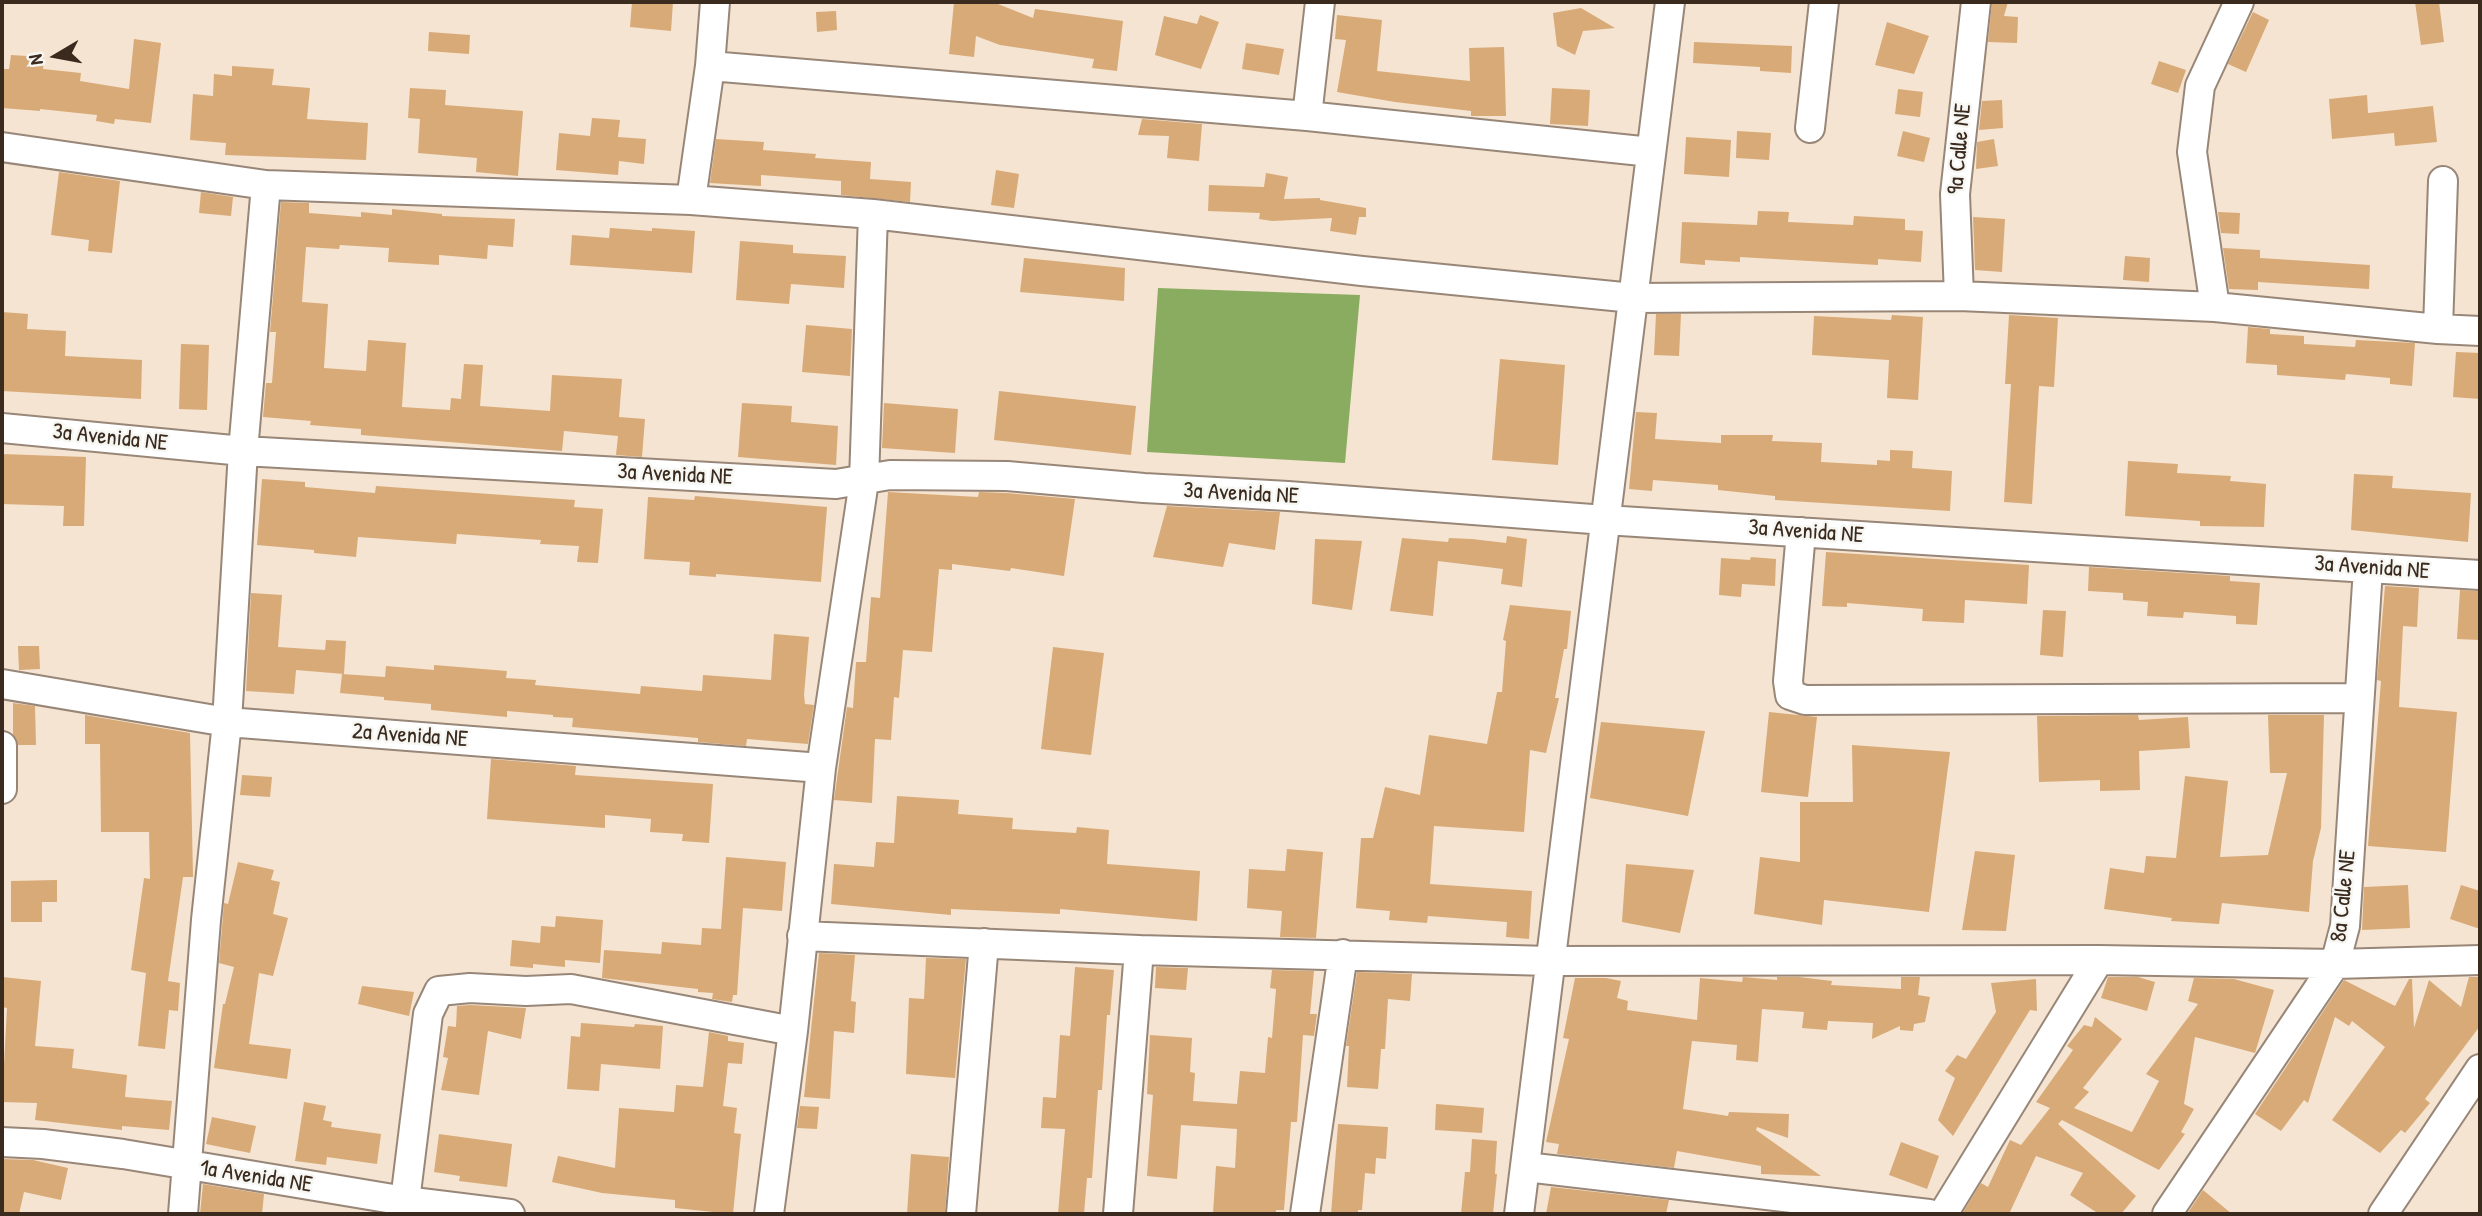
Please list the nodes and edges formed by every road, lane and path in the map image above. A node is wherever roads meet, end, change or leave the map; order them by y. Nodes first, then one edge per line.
1 (715, 2) edge
2 (1320, 2) edge
3 (1670, 2) edge
4 (1824, 2) edge
5 (1976, 2) edge
6 (2239, 2) edge
7 (710, 66) junction
8 (1307, 116) junction
9 (1810, 128) dead end
10 (2, 148) edge
11 (1651, 152) junction
12 (2443, 181) dead end
13 (266, 185) junction
14 (691, 200) junction
15 (873, 214) junction
16 (1959, 296) junction
17 (1633, 298) junction
18 (2215, 307) junction
19 (2438, 329) junction
20 (2480, 331) edge
21 (2, 428) edge
22 (243, 451) junction
23 (864, 481) junction
24 (1605, 520) junction
25 (1801, 532) junction
26 (2368, 568) junction
27 (2480, 575) edge
28 (2, 684) edge
29 (2359, 698) junction
30 (227, 722) junction
31 (2, 746) edge
32 (821, 768) junction
33 (2, 789) edge
34 (802, 936) junction
35 (984, 943) junction
36 (1139, 950) junction
37 (1343, 954) junction
38 (2099, 960) junction
39 (2480, 960) edge
40 (1550, 961) junction
41 (2335, 964) junction
42 (793, 1031) junction
43 (2480, 1069) edge
44 (2, 1142) edge
45 (188, 1166) junction
46 (1526, 1167) junction
47 (405, 1201) junction
48 (183, 1214) edge
49 (510, 1214) edge
50 (769, 1214) edge
51 (961, 1214) edge
52 (1118, 1214) edge
53 (1305, 1214) edge
54 (1520, 1214) edge
55 (1929, 1214) edge
56 (1943, 1214) edge
57 (2167, 1214) edge
58 (2383, 1214) edge

1 - 7 street
2 - 8 street
3 - 11 street
4 - 9 street
5 - 16 street, 9a Calle NE
6 - 18 street
7 - 8 street
7 - 14 street
8 - 11 street
10 - 13 street
11 - 17 street
12 - 19 street
13 - 14 street
13 - 22 street
14 - 15 street
15 - 17 street
15 - 23 street
16 - 17 street
16 - 18 street
17 - 24 street
18 - 19 street
19 - 20 street
21 - 22 street, 3a Avenida NE
22 - 23 street, 3a Avenida NE
22 - 30 street
23 - 24 street, 3a Avenida NE
23 - 32 street
24 - 25 street, 3a Avenida NE
24 - 40 street
25 - 26 street, 3a Avenida NE
25 - 29 street
26 - 27 street, 3a Avenida NE
26 - 29 street, 8a Calle NE
28 - 30 street, 2a Avenida NE
29 - 41 street, 8a Calle NE
30 - 32 street, 2a Avenida NE
30 - 45 street
31 - 33 street
32 - 34 street
34 - 35 street
34 - 42 street
35 - 36 street
35 - 51 street
36 - 37 street
36 - 52 street
37 - 40 street
37 - 53 street
38 - 40 street
38 - 41 street
38 - 56 street
39 - 41 street
40 - 46 street
41 - 57 street, 8a Calle NE
42 - 47 street
42 - 50 street
43 - 58 street
44 - 45 street, 1a Avenida NE
45 - 47 street, 1a Avenida NE
45 - 48 street
46 - 54 street
46 - 55 street
47 - 49 street, 1a Avenida NE

